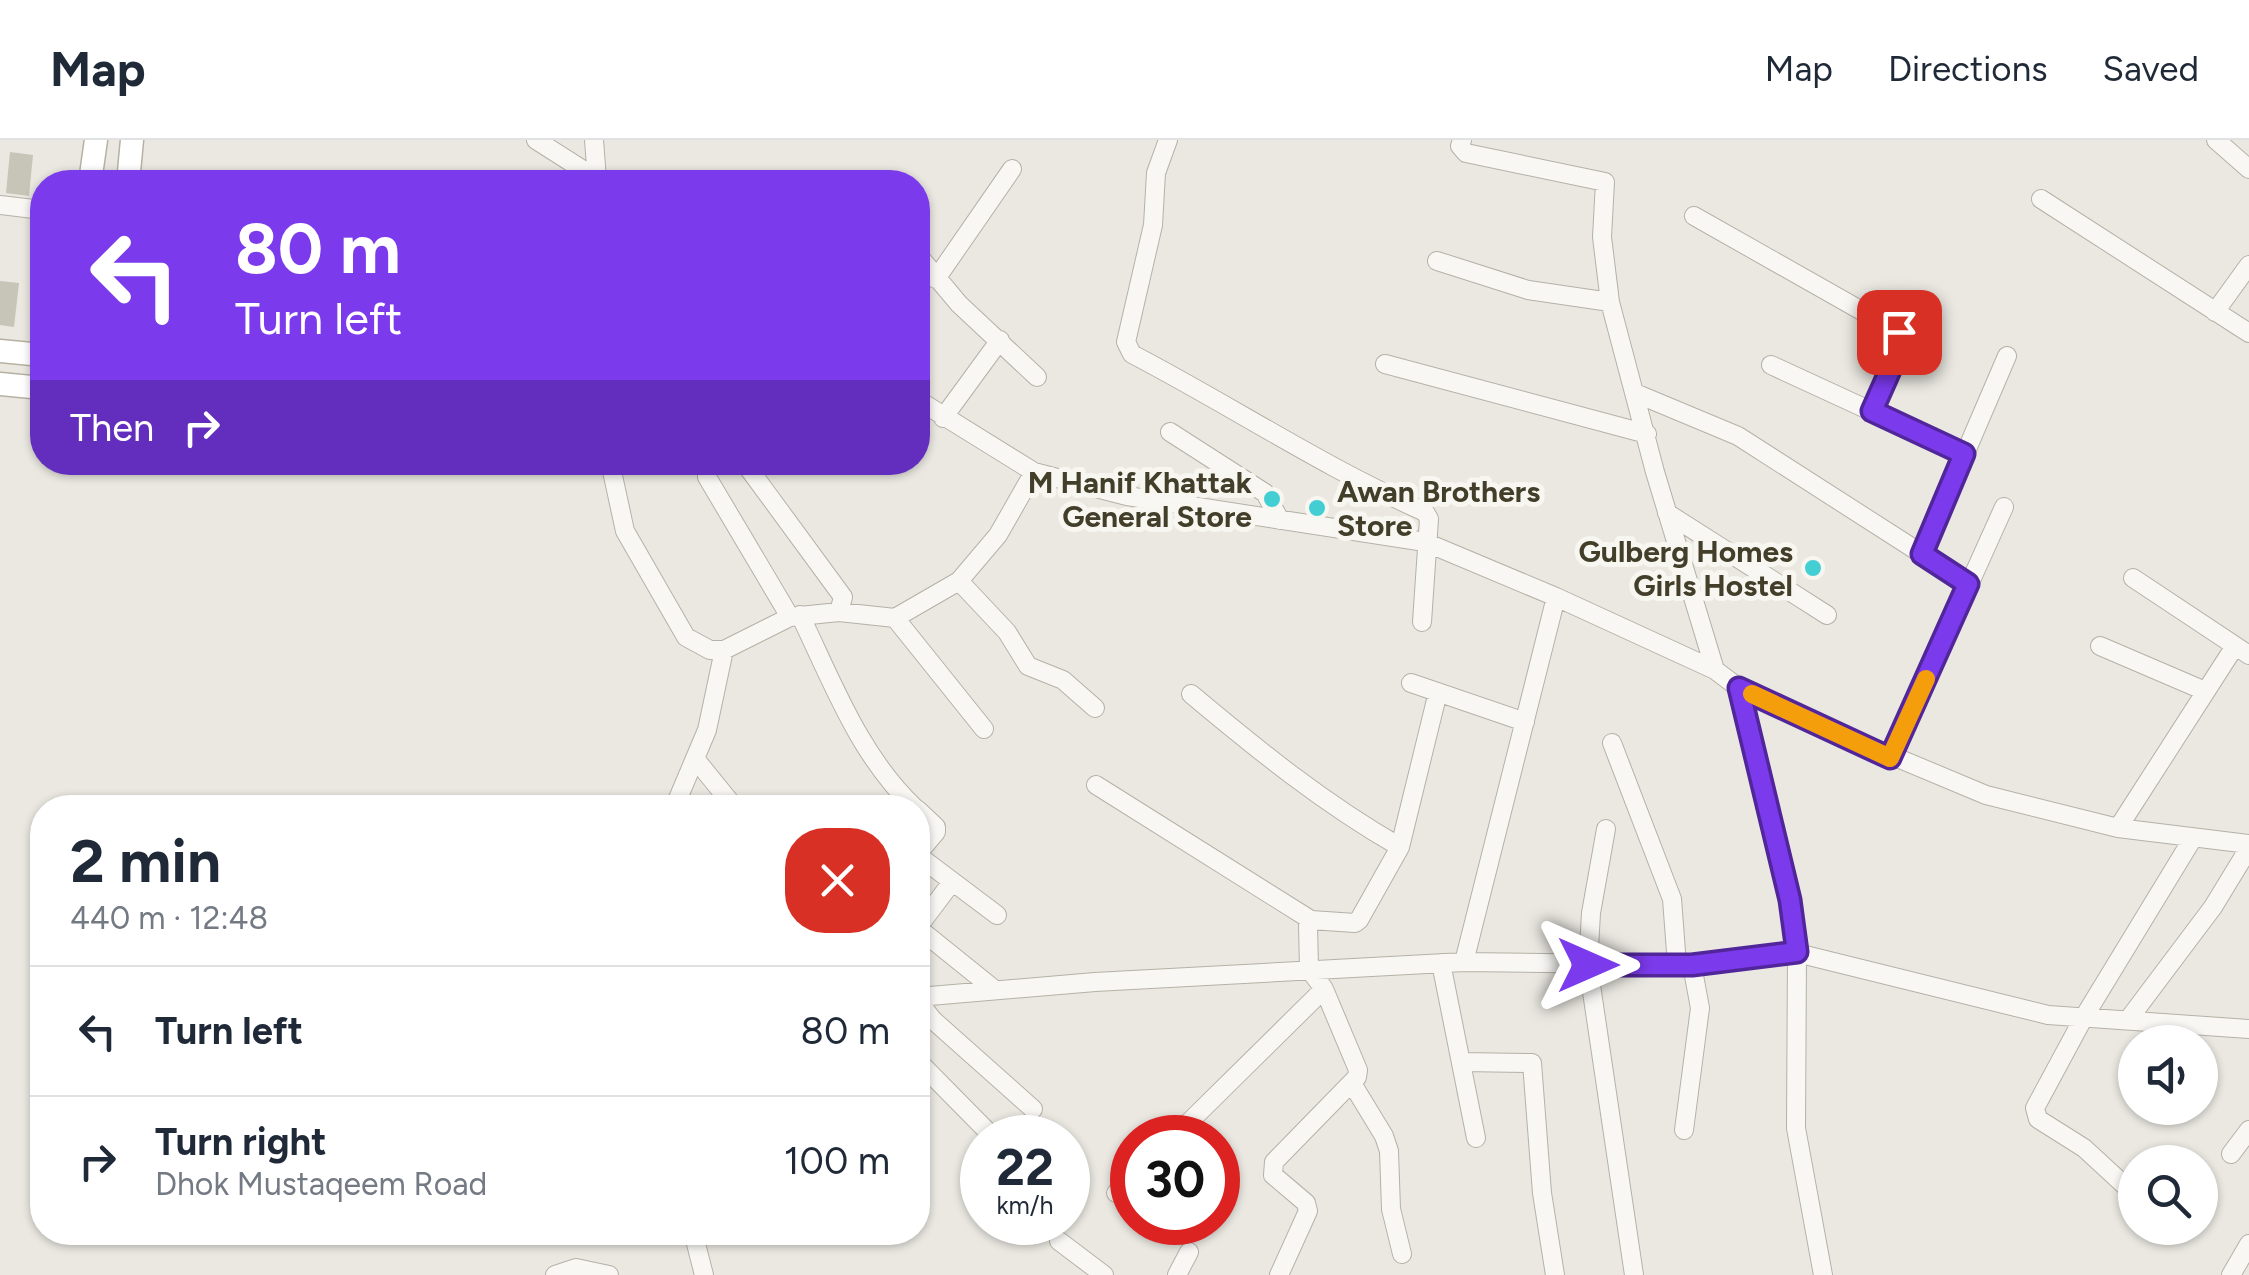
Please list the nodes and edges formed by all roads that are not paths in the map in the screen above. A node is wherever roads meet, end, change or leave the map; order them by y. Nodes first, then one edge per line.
1 (96, 140) edge
2 (132, 140) edge
3 (536, 140) edge
4 (594, 140) edge
5 (1168, 140) edge
6 (1462, 140) edge
7 (2216, 140) edge
8 (1012, 169) dead end
9 (2249, 169) edge
10 (92, 170) edge
11 (129, 170) edge
12 (582, 170) edge
13 (598, 170) edge
14 (2041, 199) dead end
15 (0, 205) edge
16 (30, 209) edge
17 (1694, 216) dead end
18 (1436, 261) dead end
19 (2249, 265) edge
20 (930, 271) edge
21 (936, 279) junction
22 (1610, 302) junction
23 (2215, 312) junction
24 (2249, 333) edge
25 (1000, 340) junction
26 (0, 351) edge
27 (30, 354) edge
28 (2007, 356) dead end
29 (1385, 364) dead end
30 (1771, 365) dead end
31 (1038, 376) dead end
32 (0, 384) edge
33 (30, 387) edge
34 (1635, 393) junction
35 (930, 409) edge
36 (1872, 411) junction
37 (943, 418) junction
38 (1170, 432) dead end
39 (1647, 434) junction
40 (1964, 454) junction
41 (1034, 472) junction
42 (613, 475) edge
43 (753, 475) edge
44 (708, 477) dead end
45 (2004, 507) dead end
46 (1668, 513) junction
47 (1280, 520) junction
48 (1425, 542) junction
49 (1922, 554) junction
50 (2133, 578) dead end
51 (959, 580) junction
52 (1968, 584) junction
53 (1556, 597) junction
54 (840, 612) junction
55 (1827, 615) dead end
56 (795, 616) junction
57 (896, 618) junction
58 (1422, 622) dead end
59 (2100, 646) dead end
60 (724, 650) junction
61 (2242, 650) edge
62 (1716, 670) junction
63 (1411, 683) dead end
64 (1739, 688) junction
65 (2206, 691) junction
66 (1438, 692) junction
67 (1191, 694) dead end
68 (1095, 708) dead end
69 (1525, 722) junction
70 (984, 729) dead end
71 (1612, 744) dead end
72 (1890, 758) junction
73 (697, 761) junction
74 (1096, 784) dead end
75 (680, 795) edge
76 (724, 795) edge
77 (904, 795) edge
78 (2118, 828) junction
79 (1606, 829) dead end
80 (2193, 838) junction
81 (1400, 846) junction
82 (2249, 846) edge
83 (930, 865) edge
84 (952, 882) junction
85 (930, 912) edge
86 (998, 915) dead end
87 (1311, 920) junction
88 (930, 938) edge
89 (1797, 952) junction
90 (1464, 962) junction
91 (1441, 963) junction
92 (1588, 965) junction
93 (1685, 965) junction
94 (1309, 969) junction
95 (1324, 989) junction
96 (995, 990) junction
97 (930, 998) edge
98 (930, 1016) edge
99 (2084, 1017) junction
100 (2128, 1020) junction
101 (2249, 1028) edge
102 (1461, 1062) junction
103 (930, 1074) edge
104 (1353, 1084) junction
105 (1033, 1109) dead end
106 (971, 1115) edge
107 (1196, 1115) edge
108 (1684, 1130) dead end
109 (2249, 1130) edge
110 (1476, 1138) dead end
111 (2231, 1154) dead end
112 (2118, 1179) edge
113 (2249, 1244) edge
114 (697, 1245) edge
115 (1064, 1245) edge
116 (1189, 1252) dead end
117 (1402, 1254) dead end
118 (554, 1275) edge
119 (609, 1275) edge
120 (704, 1275) edge
121 (1104, 1275) edge
122 (1177, 1275) edge
123 (1279, 1275) edge
124 (1555, 1275) edge
125 (1634, 1275) edge
126 (1823, 1275) edge
127 (2232, 1275) edge

1 - 10 main road
2 - 11 main road
3 - 12 street
4 - 13 street
5 - 48 street
6 - 22 street
7 - 9 street
8 - 21 street
14 - 23 street
15 - 16 street
17 - 36 street
18 - 22 street
19 - 23 street
20 - 21 street
21 - 25 street
22 - 34 street
23 - 24 street
25 - 31 street
25 - 37 street
26 - 27 main road
28 - 40 street
29 - 39 street
30 - 36 street
32 - 33 main road
34 - 39 street
34 - 49 street
35 - 37 street
36 - 40 street
37 - 41 street
38 - 47 street
39 - 46 street
40 - 49 street
41 - 47 street
41 - 51 street
42 - 60 street
43 - 54 street
44 - 56 street
45 - 52 street
46 - 55 street
46 - 62 street
47 - 48 street
48 - 53 street
48 - 58 street
49 - 52 street
50 - 61 street
51 - 57 street
51 - 68 street
52 - 72 street
53 - 62 street
53 - 69 street
54 - 56 street
54 - 57 street
56 - 60 street
56 - 77 street
57 - 70 street
59 - 65 street
60 - 73 street
61 - 65 street
62 - 64 street
63 - 66 street
64 - 72 street
64 - 89 street
65 - 78 street
66 - 69 street
66 - 81 street
67 - 81 street
69 - 90 street
71 - 93 street
72 - 78 street
73 - 75 street
73 - 76 street
74 - 87 street
78 - 80 street
79 - 92 street
80 - 82 street
80 - 99 street
81 - 87 street
82 - 100 street
83 - 84 street
84 - 85 street
84 - 86 street
87 - 94 street
88 - 96 street
89 - 93 street
89 - 99 street
89 - 126 street
90 - 91 street
90 - 92 street
91 - 94 street
91 - 102 street
92 - 93 street
92 - 125 street
93 - 108 street
94 - 95 street
94 - 96 street
95 - 104 street
95 - 107 street
96 - 97 street
98 - 105 street
99 - 100 street
99 - 112 street
100 - 101 street
102 - 110 street
102 - 124 street
103 - 106 street
104 - 117 street
104 - 123 street
109 - 111 street
113 - 127 street
114 - 120 street
115 - 121 street
116 - 122 street
118 - 119 street

